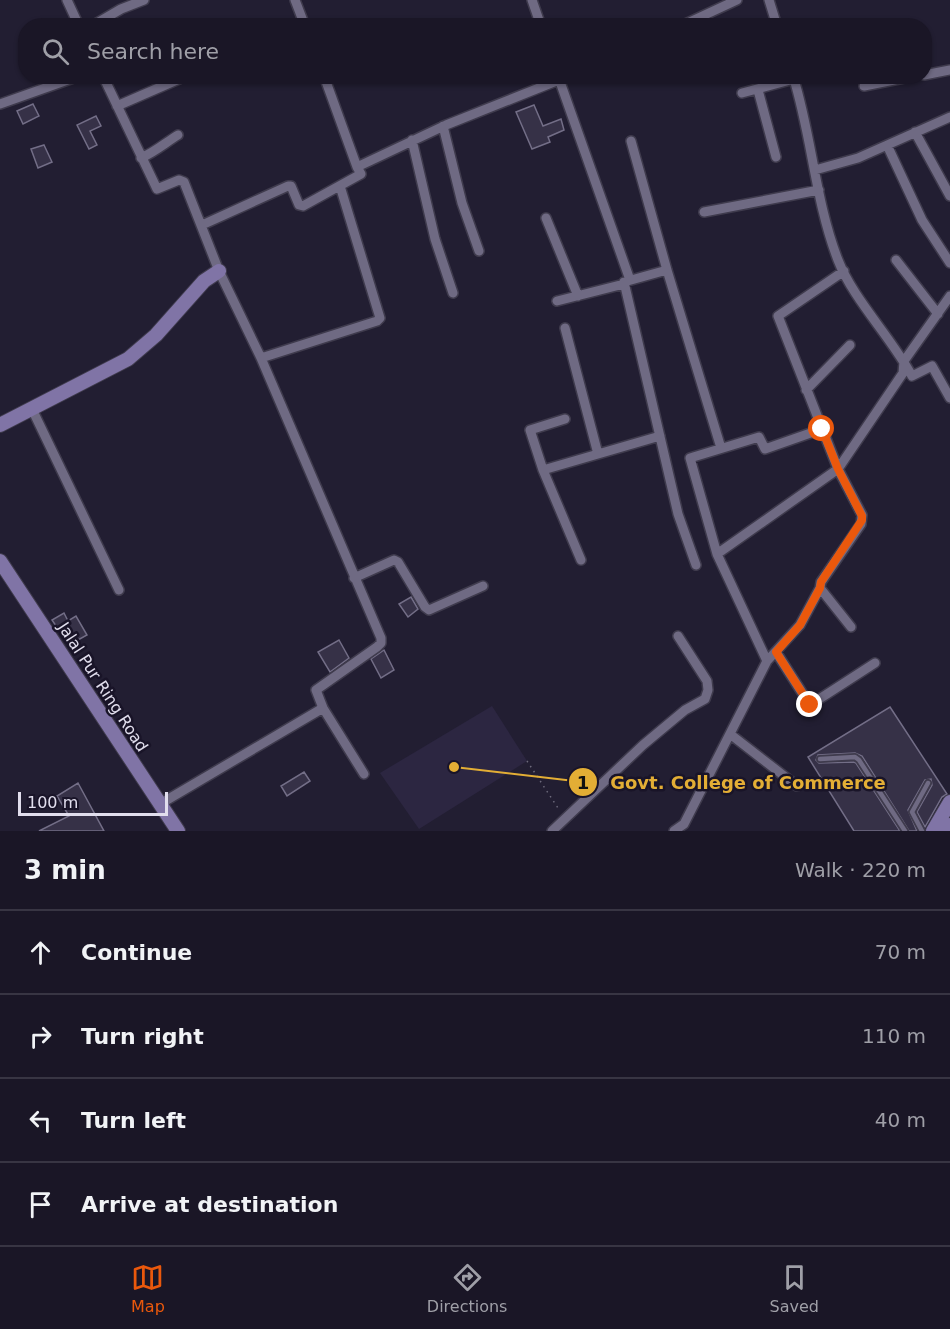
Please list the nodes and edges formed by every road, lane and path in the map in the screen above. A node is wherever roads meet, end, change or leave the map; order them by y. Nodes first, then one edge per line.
1 (67, 0) edge
2 (144, 0) edge
3 (295, 0) edge
4 (532, 0) edge
5 (737, 0) edge
6 (769, 0) edge
7 (76, 18) edge
8 (106, 18) edge
9 (302, 18) edge
10 (538, 18) edge
11 (698, 18) edge
12 (775, 18) edge
13 (950, 70) edge
14 (932, 73) edge
15 (56, 84) edge
16 (107, 84) edge
17 (168, 84) edge
18 (327, 84) edge
19 (547, 84) edge
20 (564, 84) edge
21 (776, 84) edge
22 (794, 84) edge
23 (874, 84) edge
24 (864, 86) dead end
25 (758, 90) junction
26 (742, 93) dead end
27 (0, 104) edge
28 (117, 106) junction
29 (950, 117) edge
30 (443, 126) junction
31 (915, 132) junction
32 (178, 135) dead end
33 (412, 140) junction
34 (631, 141) dead end
35 (887, 145) junction
36 (776, 157) dead end
37 (141, 158) junction
38 (357, 166) junction
39 (815, 170) junction
40 (340, 186) junction
41 (819, 190) junction
42 (950, 196) edge
43 (704, 212) dead end
44 (546, 218) dead end
45 (202, 225) junction
46 (479, 251) dead end
47 (896, 260) dead end
48 (950, 263) edge
49 (667, 270) junction
50 (219, 271) junction
51 (844, 271) junction
52 (627, 282) junction
53 (453, 293) dead end
54 (578, 296) junction
55 (950, 296) edge
56 (557, 301) dead end
57 (938, 314) junction
58 (565, 328) dead end
59 (850, 345) dead end
60 (261, 358) junction
61 (904, 361) junction
62 (806, 390) junction
63 (950, 398) edge
64 (32, 409) junction
65 (565, 418) dead end
66 (0, 425) edge
67 (822, 429) junction
68 (660, 436) junction
69 (721, 448) junction
70 (598, 454) junction
71 (838, 469) junction
72 (543, 470) junction
73 (717, 554) junction
74 (581, 560) dead end
75 (0, 561) edge
76 (696, 565) dead end
77 (354, 578) junction
78 (483, 586) dead end
79 (820, 588) junction
80 (119, 590) dead end
81 (851, 627) dead end
82 (678, 636) dead end
83 (776, 652) junction
84 (767, 661) junction
85 (875, 663) dead end
86 (324, 708) junction
87 (730, 734) junction
88 (820, 759) dead end
89 (527, 761) dead end
90 (364, 774) dead end
91 (928, 783) dead end
92 (797, 786) dead end
93 (950, 802) edge
94 (160, 804) junction
95 (565, 819) junction
96 (950, 825) edge
97 (902, 829) edge
98 (178, 831) edge
99 (552, 831) edge
100 (674, 831) edge
101 (922, 831) edge
102 (933, 831) edge
103 (946, 831) edge

1 - 7 street
2 - 8 street
3 - 9 street
4 - 10 street
5 - 11 street
6 - 12 street
13 - 14 street
15 - 27 street
16 - 28 street
17 - 28 street
18 - 38 street
19 - 30 street
20 - 52 street
21 - 25 street
22 - 39 street
23 - 24 street
25 - 26 street
25 - 36 street
28 - 37 street
29 - 31 street
30 - 33 street
30 - 46 street
31 - 35 street
31 - 42 street
32 - 37 street
33 - 38 street
33 - 53 street
34 - 49 street
35 - 39 street
35 - 48 street
37 - 45 street
38 - 40 street
39 - 41 street
40 - 45 street
40 - 60 street
41 - 43 street
41 - 51 street
44 - 54 street
45 - 50 street
47 - 57 street
49 - 52 street
49 - 69 street
50 - 60 street
50 - 64 main road
51 - 61 street
51 - 62 street
52 - 54 street
52 - 68 street
54 - 56 street
55 - 57 street
57 - 61 street
58 - 70 street
59 - 62 street
60 - 77 street
61 - 63 street
61 - 71 street
62 - 67 street
64 - 66 main road
64 - 80 street
65 - 72 street
67 - 69 street
67 - 71 street
68 - 70 street
68 - 76 street
69 - 73 street
70 - 72 street
71 - 73 street
71 - 79 street
72 - 74 street
73 - 84 street
75 - 94 main road, Jalal Pur Ring Road
77 - 78 street
77 - 86 street
79 - 81 street
79 - 83 street
82 - 95 street
83 - 84 street
83 - 85 street
84 - 87 street
86 - 90 street
86 - 94 street
87 - 92 street
87 - 100 street
88 - 97 lane
89 - 95 path
91 - 101 lane
93 - 102 main road
94 - 98 main road, Jalal Pur Ring Road
95 - 99 street
96 - 103 main road

